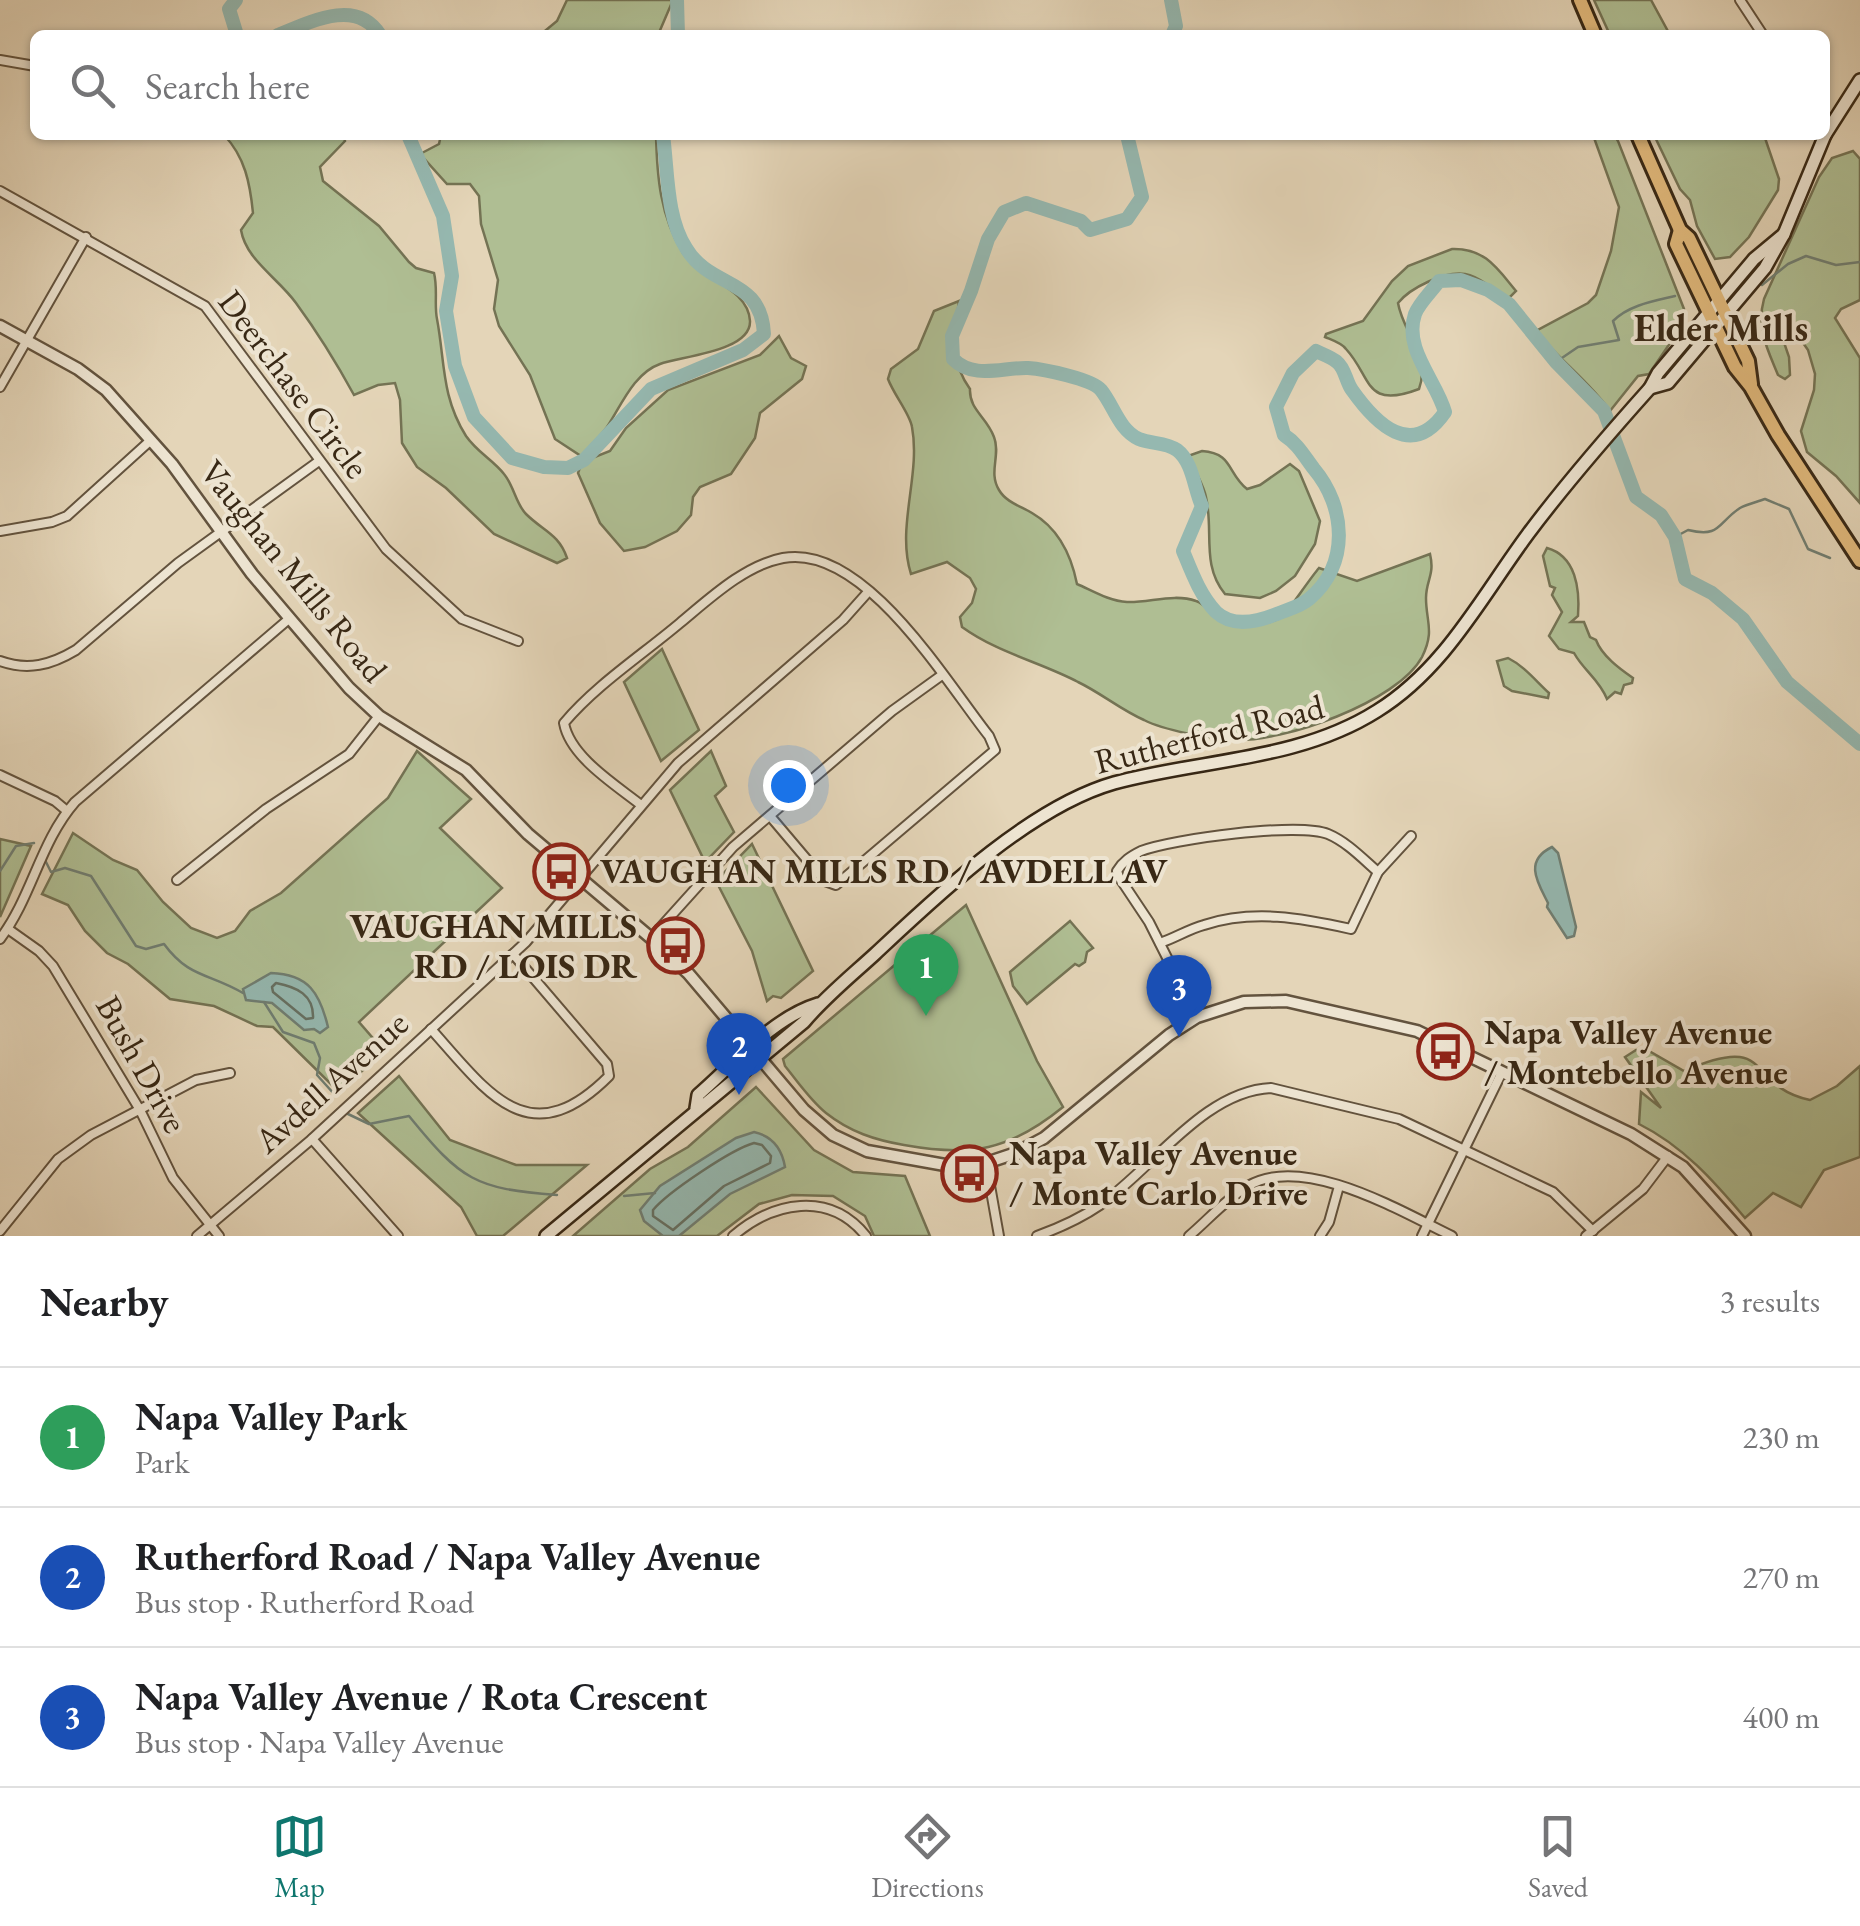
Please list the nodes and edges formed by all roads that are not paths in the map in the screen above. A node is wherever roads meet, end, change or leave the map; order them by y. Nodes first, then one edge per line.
1 (1580, 0) edge
2 (1740, 0) edge
3 (1593, 30) edge
4 (1760, 30) edge
5 (0, 60) edge
6 (30, 65) edge
7 (1860, 80) edge
8 (1830, 124) edge
9 (1640, 140) edge
10 (1822, 140) edge
11 (0, 191) edge
12 (1680, 230) junction
13 (1784, 234) junction
14 (86, 237) junction
15 (1719, 302) junction
16 (1708, 315) junction
17 (1726, 316) junction
18 (0, 326) edge
19 (1715, 328) junction
20 (28, 340) junction
21 (0, 387) edge
22 (1751, 387) junction
23 (1650, 388) junction
24 (151, 440) junction
25 (319, 460) junction
26 (0, 531) edge
27 (222, 531) junction
28 (1860, 561) edge
29 (868, 592) junction
30 (290, 618) junction
31 (518, 641) dead end
32 (0, 661) edge
33 (942, 675) junction
34 (379, 716) junction
35 (0, 775) edge
36 (641, 805) junction
37 (67, 811) junction
38 (770, 816) junction
39 (1411, 836) dead end
40 (1378, 872) junction
41 (582, 878) junction
42 (177, 880) dead end
43 (8, 929) junction
44 (651, 938) junction
45 (0, 939) edge
46 (1160, 944) junction
47 (513, 954) junction
48 (1196, 1017) junction
49 (432, 1029) junction
50 (756, 1054) junction
51 (1502, 1072) junction
52 (230, 1073) dead end
53 (140, 1110) junction
54 (312, 1139) junction
55 (1465, 1150) junction
56 (1668, 1156) junction
57 (986, 1163) junction
58 (1339, 1186) junction
59 (1428, 1224) junction
60 (210, 1225) junction
61 (745, 1226) junction
62 (0, 1231) edge
63 (1590, 1233) edge
64 (1739, 1234) edge
65 (197, 1236) edge
66 (219, 1236) edge
67 (398, 1236) edge
68 (546, 1236) edge
69 (733, 1236) edge
70 (754, 1236) edge
71 (866, 1236) edge
72 (999, 1236) edge
73 (1038, 1236) edge
74 (1189, 1236) edge
75 (1320, 1236) edge
76 (1422, 1236) edge
77 (1452, 1236) edge

1 - 3 main road
2 - 4 street
5 - 6 street
7 - 8 main road, Rutherford Road
9 - 12 main road
10 - 13 main road, Rutherford Road
11 - 14 street, Deerchase Circle
12 - 15 main road
12 - 16 main road
13 - 15 main road, Rutherford Road
13 - 17 main road, Rutherford Road
14 - 20 street
14 - 25 street, Deerchase Circle
15 - 16 main road, Rutherford Road
15 - 17 main road
16 - 19 main road
16 - 23 main road, Rutherford Road
17 - 19 main road, Rutherford Road
17 - 22 main road
18 - 20 street, Vaughan Mills Road
19 - 22 main road
19 - 23 main road, Rutherford Road
20 - 21 street
20 - 24 street, Vaughan Mills Road
22 - 28 main road
23 - 50 main road, Rutherford Road
24 - 26 street
24 - 27 street, Vaughan Mills Road
25 - 27 street
25 - 31 street, Deerchase Circle
27 - 30 street, Vaughan Mills Road
27 - 32 street
29 - 33 street
29 - 36 street, Avdell Avenue
29 - 36 street
30 - 34 street, Vaughan Mills Road
30 - 37 street
33 - 38 street
33 - 38 street
34 - 41 street, Vaughan Mills Road
34 - 42 street
35 - 37 street
36 - 41 street, Avdell Avenue
37 - 43 street
38 - 44 street
39 - 40 street
40 - 46 street
40 - 46 street
41 - 44 street, Vaughan Mills Road
41 - 47 street, Avdell Avenue
43 - 45 street
43 - 53 street, Bush Drive
44 - 50 street, Vaughan Mills Road
46 - 48 street
47 - 49 street, Avdell Avenue
47 - 49 street
48 - 51 street
48 - 57 street
49 - 54 street, Avdell Avenue
50 - 57 street, Vaughan Mills Road
50 - 68 main road, Rutherford Road
51 - 55 street
51 - 56 street
52 - 53 street
53 - 60 street, Bush Drive
53 - 62 street
54 - 60 street, Avdell Avenue
54 - 67 street
55 - 59 street
55 - 63 street
55 - 73 street
56 - 63 street
56 - 64 street
57 - 72 street
58 - 59 street
58 - 74 street
58 - 75 street
59 - 76 street
59 - 77 street
60 - 65 street, Avdell Avenue
60 - 66 street, Bush Drive
61 - 69 street
61 - 70 street
61 - 71 street

